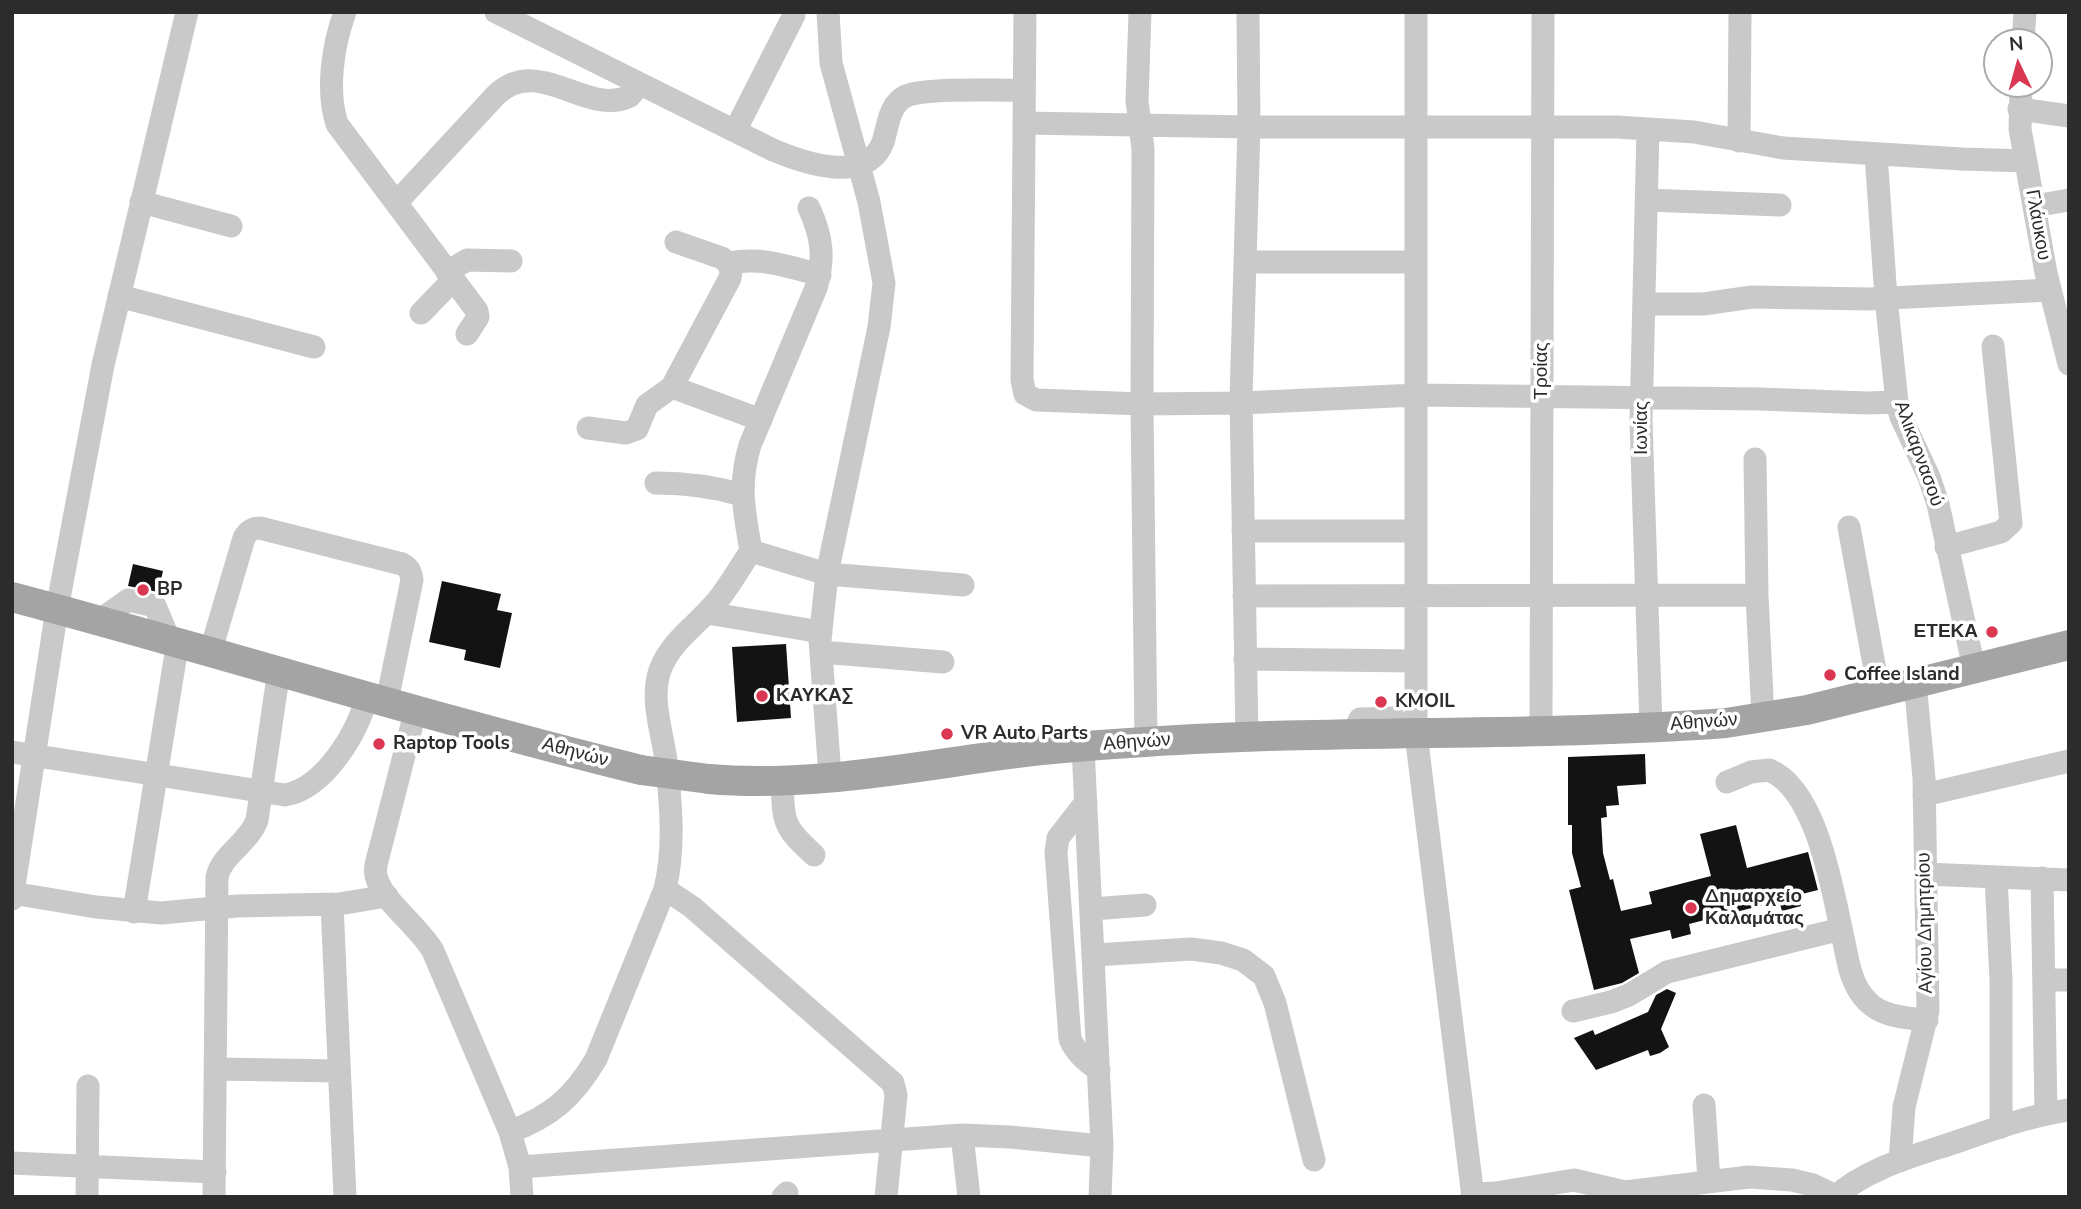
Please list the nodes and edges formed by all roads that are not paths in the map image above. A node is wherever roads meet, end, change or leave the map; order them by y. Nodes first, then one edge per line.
1 (187, 12) edge
2 (345, 12) edge
3 (496, 12) edge
4 (828, 12) edge
5 (1025, 12) edge
6 (1140, 12) edge
7 (1248, 12) edge
8 (1416, 12) edge
9 (1543, 12) edge
10 (1740, 12) edge
11 (794, 15) dead end
12 (640, 84) junction
13 (1024, 90) junction
14 (2020, 98) edge
15 (2019, 109) junction
16 (2069, 116) edge
17 (1024, 123) junction
18 (1139, 124) junction
19 (1249, 127) junction
20 (1416, 127) junction
21 (1542, 127) junction
22 (1648, 129) junction
23 (735, 131) junction
24 (1739, 141) junction
25 (1876, 154) junction
26 (2026, 161) junction
27 (860, 166) junction
28 (1647, 200) junction
29 (2069, 200) edge
30 (141, 202) junction
31 (396, 202) junction
32 (1780, 205) dead end
33 (2034, 206) junction
34 (809, 208) dead end
35 (231, 226) dead end
36 (676, 242) dead end
37 (511, 261) dead end
38 (1245, 262) junction
39 (1415, 262) junction
40 (729, 263) junction
41 (820, 275) junction
42 (450, 276) junction
43 (2050, 290) junction
44 (119, 296) junction
45 (1886, 298) junction
46 (1644, 304) junction
47 (421, 313) dead end
48 (467, 334) dead end
49 (1993, 346) dead end
50 (314, 347) dead end
51 (2069, 364) edge
52 (672, 387) junction
53 (1416, 395) junction
54 (1541, 397) junction
55 (1641, 398) junction
56 (1897, 402) junction
57 (1241, 403) junction
58 (1142, 404) junction
59 (761, 420) junction
60 (588, 428) dead end
61 (1755, 458) dead end
62 (656, 483) dead end
63 (741, 495) junction
64 (1849, 527) dead end
65 (1243, 531) junction
66 (1415, 531) junction
67 (1947, 547) junction
68 (751, 551) junction
69 (827, 574) junction
70 (963, 585) dead end
71 (1541, 595) junction
72 (1645, 595) junction
73 (1757, 595) junction
74 (1244, 596) junction
75 (1416, 596) junction
76 (12, 597) edge
77 (57, 609) junction
78 (707, 613) junction
79 (174, 640) junction
80 (821, 642) junction
81 (2069, 645) edge
82 (211, 650) junction
83 (1245, 659) junction
84 (1415, 661) junction
85 (943, 662) dead end
86 (1974, 668) junction
87 (279, 670) junction
88 (1915, 682) junction
89 (1879, 692) junction
90 (377, 698) junction
91 (416, 709) junction
92 (1763, 718) junction
93 (1651, 727) junction
94 (1541, 730) junction
95 (1410, 734) junction
96 (1247, 737) junction
97 (1146, 742) junction
98 (1083, 747) junction
99 (24, 753) edge
100 (2069, 761) edge
101 (155, 773) junction
102 (830, 776) junction
103 (782, 779) junction
104 (1727, 782) dead end
105 (261, 793) junction
106 (1924, 795) junction
107 (1086, 802) junction
108 (814, 855) dead end
109 (1925, 874) junction
110 (1996, 877) junction
111 (2042, 878) junction
112 (2069, 880) edge
113 (665, 889) junction
114 (13, 893) edge
115 (387, 896) junction
116 (12, 899) edge
117 (332, 904) junction
118 (1145, 905) dead end
119 (216, 908) junction
120 (1092, 909) junction
121 (134, 912) junction
122 (1841, 929) junction
123 (1095, 955) junction
124 (2046, 979) junction
125 (2069, 981) edge
126 (1573, 1011) dead end
127 (1927, 1020) junction
128 (216, 1069) junction
129 (338, 1070) junction
130 (1099, 1070) junction
131 (88, 1087) dead end
132 (1704, 1105) dead end
133 (2057, 1111) edge
134 (2001, 1127) junction
135 (510, 1132) junction
136 (962, 1135) junction
137 (893, 1139) junction
138 (1102, 1146) junction
139 (1314, 1160) dead end
140 (1900, 1161) junction
141 (12, 1163) edge
142 (86, 1167) junction
143 (520, 1167) junction
144 (215, 1172) junction
145 (1709, 1181) junction
146 (1473, 1196) edge
147 (1836, 1196) edge
148 (87, 1197) edge
149 (214, 1197) edge
150 (345, 1197) edge
151 (522, 1197) edge
152 (886, 1197) edge
153 (969, 1197) edge
154 (1100, 1197) edge

1 - 30 street
2 - 31 street
3 - 12 street
4 - 27 street
5 - 13 street
6 - 18 street
7 - 19 street
8 - 20 street
9 - 21 street, Τροίας
10 - 24 street
11 - 23 street
12 - 23 street
12 - 31 street
13 - 17 street
13 - 27 street
14 - 15 street, Γλάυκου
15 - 16 street
15 - 26 street, Γλάυκου
17 - 18 street
17 - 58 street
18 - 19 street
18 - 58 street
19 - 20 street
19 - 38 street
20 - 21 street
20 - 39 street
21 - 22 street
21 - 54 street, Τροίας
22 - 24 street
22 - 28 street, Ιωνίας
23 - 27 street
24 - 25 street
25 - 26 street
25 - 45 street, Αλικαρνασού
26 - 33 street, Γλάυκου
27 - 69 street
28 - 32 street
28 - 46 street, Ιωνίας
29 - 33 street
30 - 35 street
30 - 44 street
31 - 42 street
33 - 43 street, Γλάυκου
34 - 41 street
36 - 40 street
37 - 42 street
38 - 39 street
38 - 57 street
39 - 53 street
40 - 41 street
40 - 52 street
41 - 59 street
42 - 47 street
42 - 48 street
43 - 45 street
43 - 51 street, Γλάυκου
44 - 50 street
44 - 77 street
45 - 46 street
45 - 56 street, Αλικαρνασού
46 - 55 street, Ιωνίας
49 - 67 street
52 - 59 street
52 - 60 street
53 - 54 street
53 - 57 street
53 - 66 street
54 - 55 street
54 - 71 street, Τροίας
55 - 56 street
55 - 72 street, Ιωνίας
56 - 67 street, Αλικαρνασού
57 - 58 street
57 - 65 street
58 - 97 street
59 - 63 street
61 - 73 street
62 - 63 street
63 - 68 street
64 - 89 street
65 - 66 street
65 - 74 street
66 - 75 street
67 - 86 street, Αλικαρνασού
68 - 69 street
68 - 78 street
69 - 70 street
69 - 80 street
71 - 72 street
71 - 75 street
71 - 94 street, Τροίας
72 - 73 street
72 - 93 street, Ιωνίας
73 - 92 street
74 - 75 street
74 - 83 street
75 - 84 street
76 - 77 main road, Αθηνών
77 - 79 main road, Αθηνών
77 - 99 street
78 - 80 street
78 - 113 street
79 - 82 main road, Αθηνών
79 - 101 street
80 - 85 street
80 - 102 street
81 - 86 main road, Αθηνών
82 - 87 main road, Αθηνών
82 - 90 street
83 - 84 street
83 - 96 street
84 - 95 street
86 - 88 main road, Αθηνών
87 - 90 main road, Αθηνών
87 - 105 street
88 - 89 main road, Αθηνών
88 - 106 street, Αγίου Δημητρίου
89 - 92 main road, Αθηνών
90 - 91 main road, Αθηνών
90 - 105 street
91 - 103 main road, Αθηνών, bridge
91 - 115 street
92 - 93 main road, Αθηνών
93 - 94 main road, Αθηνών
94 - 95 main road, Αθηνών
95 - 96 main road, Αθηνών
95 - 146 street
96 - 97 main road, Αθηνών
97 - 98 main road, Αθηνών
98 - 102 main road, Αθηνών
98 - 107 street
99 - 101 street
99 - 114 street
100 - 106 street
101 - 105 street
101 - 121 street
102 - 103 main road, Αθηνών
103 - 108 street
104 - 122 street
105 - 119 street
106 - 109 street, Αγίου Δημητρίου
107 - 120 street
107 - 130 street
109 - 110 street
109 - 127 street, Αγίου Δημητρίου
110 - 111 street
110 - 134 street
111 - 112 street
111 - 124 street
113 - 135 street
113 - 137 street
114 - 116 street
114 - 121 street
115 - 117 street
115 - 135 street
117 - 119 street
117 - 129 street
118 - 120 street
119 - 121 street
119 - 128 street
120 - 123 street
122 - 126 street
122 - 127 street
123 - 130 street
123 - 139 street
124 - 125 street
124 - 133 street
127 - 140 street, Αγίου Δημητρίου
128 - 129 street
128 - 144 street
129 - 150 street
130 - 138 street
131 - 142 street
132 - 145 street
133 - 134 street
134 - 140 street
135 - 143 street
136 - 137 street
136 - 138 street
136 - 153 street
137 - 143 street
137 - 152 street
138 - 154 street
140 - 147 street
141 - 142 street
142 - 144 street
142 - 148 street
143 - 151 street
144 - 149 street
145 - 146 street
145 - 147 street

